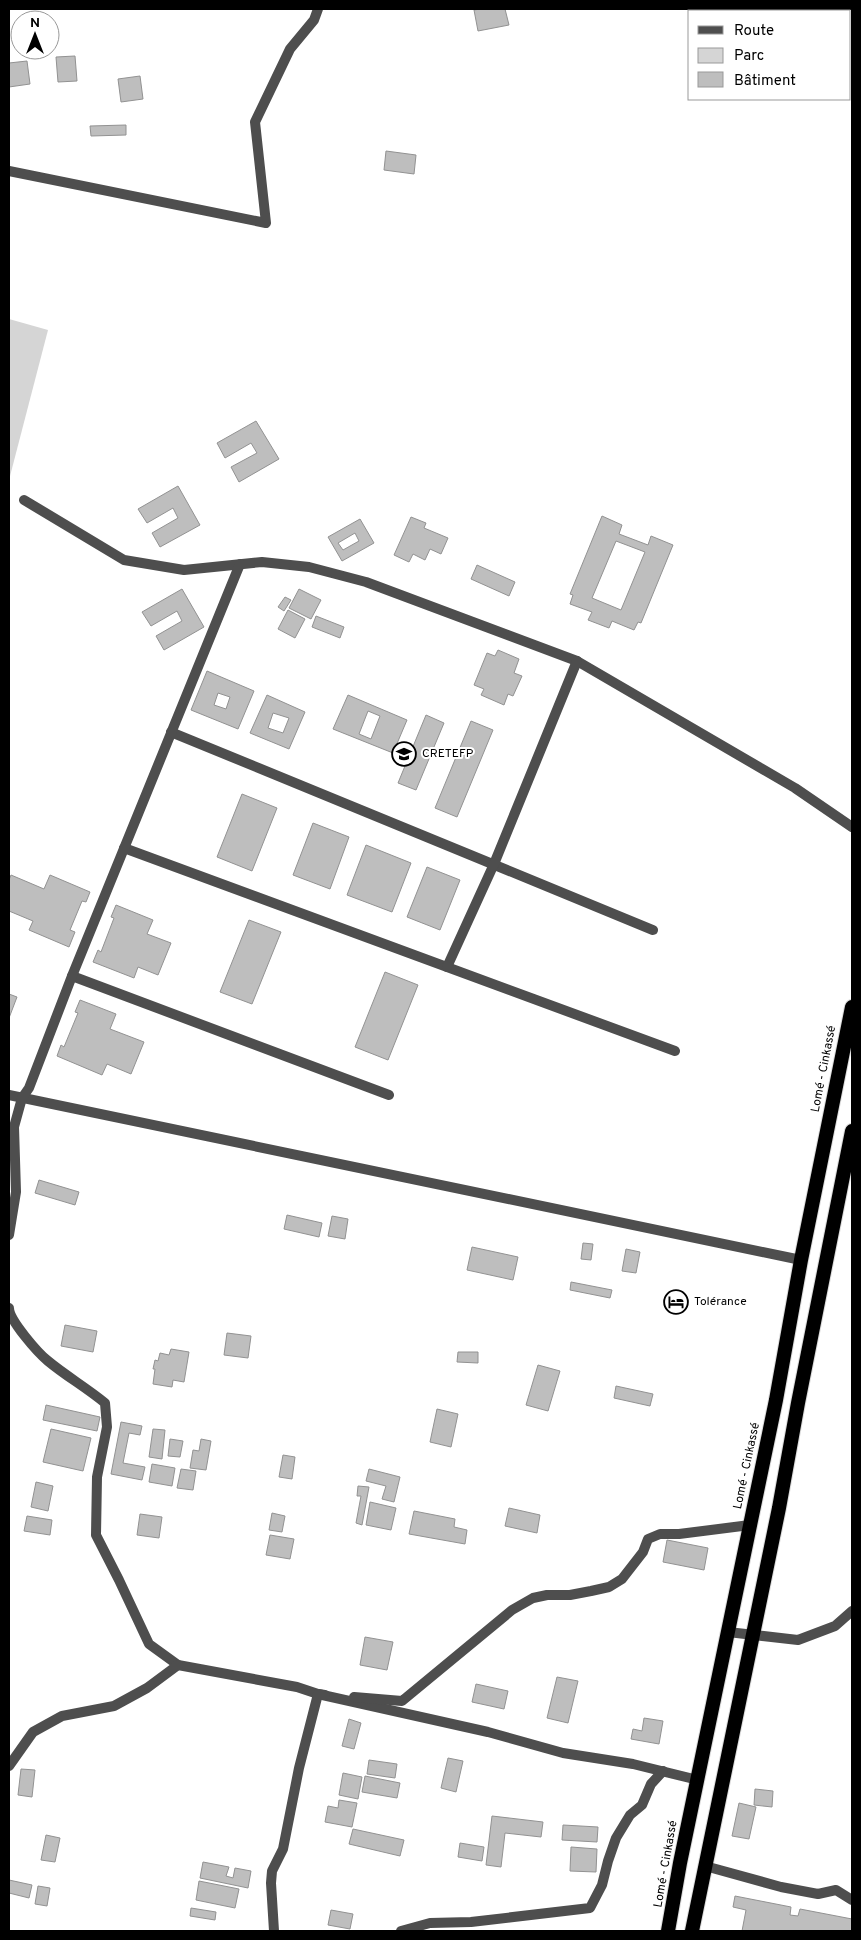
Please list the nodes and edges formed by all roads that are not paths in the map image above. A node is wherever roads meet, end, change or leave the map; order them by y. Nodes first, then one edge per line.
1 (318, 9) edge
2 (9, 171) edge
3 (24, 500) dead end
4 (240, 564) junction
5 (577, 661) junction
6 (171, 732) junction
7 (852, 827) edge
8 (124, 848) junction
9 (494, 864) junction
10 (653, 930) dead end
11 (447, 967) junction
12 (72, 976) junction
13 (852, 1007) edge
14 (675, 1051) dead end
15 (9, 1095) edge
16 (389, 1095) dead end
17 (22, 1098) junction
18 (852, 1131) edge
19 (9, 1235) edge
20 (801, 1260) junction
21 (9, 1308) edge
22 (750, 1525) junction
23 (852, 1611) edge
24 (728, 1632) junction
25 (752, 1636) junction
26 (178, 1665) junction
27 (318, 1694) junction
28 (9, 1766) edge
29 (663, 1771) junction
30 (698, 1780) junction
31 (721, 1785) junction
32 (704, 1866) junction
33 (852, 1900) edge
34 (274, 1931) edge
35 (401, 1931) edge
36 (668, 1931) edge
37 (692, 1931) edge

1 - 2 street
3 - 4 street
4 - 5 street
4 - 6 street
5 - 7 street
5 - 9 street
6 - 8 street
6 - 9 street
8 - 11 street
8 - 12 street
9 - 10 street
9 - 11 street
11 - 14 street
12 - 16 street
12 - 17 street
13 - 20 highway, Lomé - Cinkassé
15 - 17 street
17 - 19 street
17 - 20 street
18 - 25 highway
20 - 22 highway, Lomé - Cinkassé
21 - 26 street
22 - 24 highway, Lomé - Cinkassé
22 - 27 street
23 - 25 street
24 - 25 street
24 - 30 highway, Lomé - Cinkassé
25 - 31 highway
26 - 27 street
26 - 28 street
27 - 29 street
27 - 34 street
29 - 30 street
29 - 35 street
30 - 31 highway
30 - 36 highway, Lomé - Cinkassé
31 - 32 highway
32 - 33 street
32 - 37 highway

